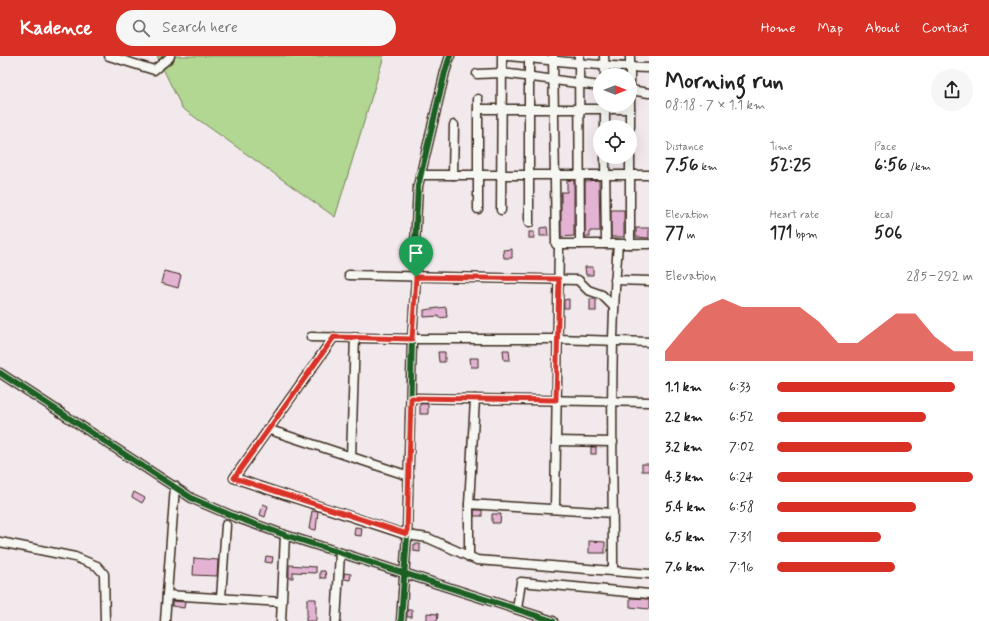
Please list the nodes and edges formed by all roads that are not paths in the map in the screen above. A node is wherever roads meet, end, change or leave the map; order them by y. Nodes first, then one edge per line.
1 (109, 56) edge
2 (170, 56) edge
3 (450, 56) edge
4 (502, 56) edge
5 (507, 56) edge
6 (604, 56) edge
7 (630, 56) edge
8 (529, 57) edge
9 (553, 58) edge
10 (579, 60) edge
11 (605, 66) junction
12 (630, 68) joint
13 (637, 68) edge
14 (649, 68) edge
15 (502, 73) junction
16 (477, 74) dead end
17 (529, 77) junction
18 (553, 80) junction
19 (579, 84) junction
20 (593, 85) edge
21 (637, 91) edge
22 (649, 93) edge
23 (478, 99) dead end
24 (593, 108) edge
25 (478, 110) junction
26 (502, 110) junction
27 (530, 110) junction
28 (553, 110) junction
29 (579, 110) junction
30 (454, 125) dead end
31 (605, 164) edge
32 (630, 164) edge
33 (420, 175) junction
34 (453, 175) junction
35 (478, 175) junction
36 (502, 175) junction
37 (530, 175) junction
38 (554, 175) junction
39 (580, 175) junction
40 (606, 175) junction
41 (630, 175) junction
42 (649, 175) edge
43 (478, 209) dead end
44 (501, 210) dead end
45 (529, 223) dead end
46 (559, 244) junction
47 (580, 244) junction
48 (606, 244) junction
49 (618, 244) junction
50 (630, 244) junction
51 (649, 244) edge
52 (349, 275) dead end
53 (416, 277) junction
54 (559, 279) junction
55 (615, 280) junction
56 (649, 281) edge
57 (614, 307) junction
58 (311, 336) dead end
59 (334, 337) junction
60 (355, 338) junction
61 (412, 339) junction
62 (557, 339) junction
63 (613, 341) junction
64 (649, 342) edge
65 (0, 373) edge
66 (411, 398) junction
67 (475, 399) junction
68 (556, 400) junction
69 (613, 401) junction
70 (649, 402) edge
71 (267, 430) junction
72 (556, 441) junction
73 (613, 442) junction
74 (351, 457) junction
75 (409, 476) junction
76 (174, 486) junction
77 (469, 504) junction
78 (555, 508) junction
79 (613, 513) junction
80 (226, 524) dead end
81 (407, 534) junction
82 (285, 536) junction
83 (0, 542) edge
84 (340, 553) junction
85 (469, 557) junction
86 (613, 570) junction
87 (405, 574) junction
88 (649, 574) edge
89 (649, 594) edge
90 (167, 595) junction
91 (221, 598) junction
92 (282, 602) junction
93 (516, 610) junction
94 (105, 621) edge
95 (165, 621) edge
96 (281, 621) edge
97 (336, 621) edge
98 (401, 621) edge
99 (553, 621) edge

1 - 2 street
3 - 33 street
4 - 15 street
5 - 8 street
6 - 11 street
7 - 12 street
8 - 9 street
8 - 17 street
9 - 10 street
9 - 18 street
10 - 11 street
10 - 19 street
11 - 12 street
13 - 14 street
15 - 16 street
15 - 17 street
15 - 26 street
17 - 18 street
17 - 27 street
18 - 19 street
18 - 28 street
19 - 20 street
19 - 29 street
21 - 22 street
23 - 25 street
24 - 29 street
25 - 26 street
25 - 35 street
26 - 27 street
26 - 36 street
27 - 28 street
27 - 37 street
28 - 29 street
28 - 38 street
29 - 39 street
30 - 34 street
31 - 40 street
32 - 41 street
33 - 34 street
33 - 53 street
34 - 35 street
35 - 36 street
35 - 43 street
36 - 37 street
36 - 44 street
37 - 38 street
37 - 45 street
38 - 39 street
38 - 46 street
39 - 40 street
39 - 47 street
40 - 41 street
40 - 48 street
41 - 42 street
41 - 50 street
46 - 47 street
46 - 54 street
47 - 48 street
48 - 49 street
49 - 50 street
49 - 55 street
50 - 51 street
52 - 53 street
53 - 54 street
53 - 61 street
54 - 57 street
54 - 62 street
55 - 56 street
55 - 57 street
57 - 63 street
58 - 59 street
59 - 60 street
59 - 71 street
60 - 61 street
60 - 74 street
61 - 62 street
61 - 66 street
62 - 63 street
62 - 68 street
63 - 64 street
63 - 69 street
65 - 76 street
66 - 67 street
66 - 75 street
67 - 68 street
67 - 77 street
68 - 69 street
68 - 72 street
69 - 70 street
69 - 73 street
71 - 74 street
71 - 81 street
72 - 73 street
72 - 78 street
73 - 79 street
74 - 75 street
75 - 81 street
76 - 82 street
76 - 90 street
77 - 78 street
77 - 85 street
78 - 79 street
79 - 86 street
80 - 91 street
81 - 85 street
81 - 87 street
82 - 84 street
82 - 92 street
83 - 94 street
84 - 87 street
84 - 97 street
85 - 86 street
86 - 88 street
87 - 93 street
87 - 98 street
89 - 93 street
90 - 91 street
90 - 95 street
91 - 92 street
92 - 96 street
93 - 99 street

